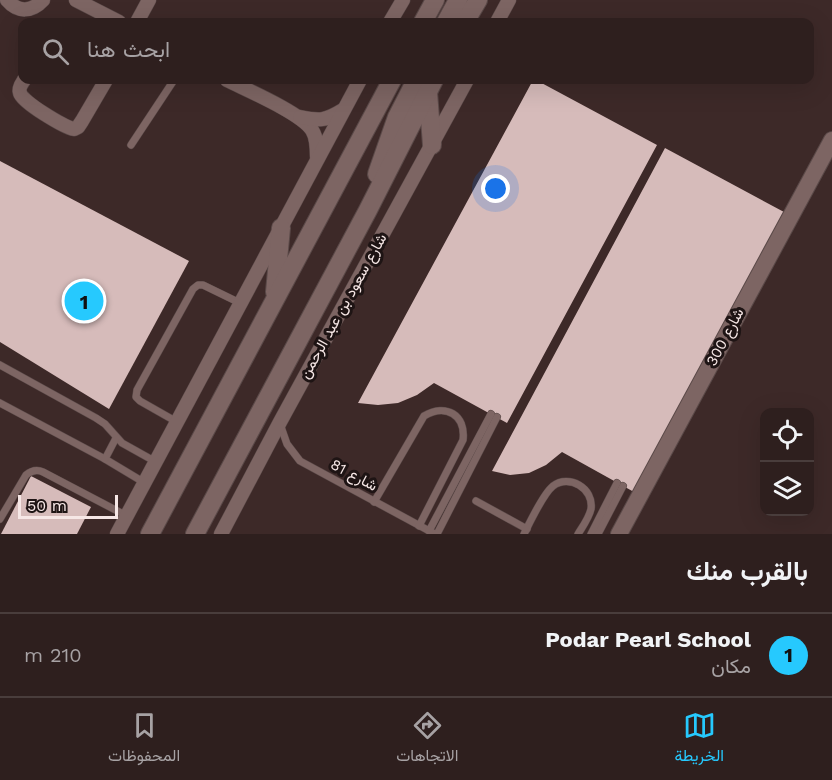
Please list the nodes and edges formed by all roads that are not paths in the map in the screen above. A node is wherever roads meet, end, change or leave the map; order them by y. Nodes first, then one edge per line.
1 (7, 0) edge
2 (43, 0) edge
3 (76, 0) edge
4 (149, 0) edge
5 (403, 0) edge
6 (435, 0) edge
7 (458, 0) edge
8 (478, 0) edge
9 (509, 0) edge
10 (110, 18) edge
11 (139, 18) edge
12 (392, 18) edge
13 (425, 18) edge
14 (448, 18) edge
15 (467, 18) edge
16 (499, 18) edge
17 (22, 84) edge
18 (104, 84) edge
19 (171, 84) edge
20 (235, 84) edge
21 (358, 84) edge
22 (390, 84) edge
23 (426, 84) edge
24 (426, 84) edge
25 (465, 84) edge
26 (344, 109) junction
27 (300, 117) junction
28 (832, 140) edge
29 (131, 145) dead end
30 (432, 145) junction
31 (317, 160) junction
32 (281, 228) junction
33 (275, 300) junction
34 (240, 303) junction
35 (0, 365) edge
36 (0, 403) edge
37 (494, 416) dead end
38 (177, 422) junction
39 (280, 422) junction
40 (116, 438) junction
41 (105, 459) junction
42 (156, 462) junction
43 (145, 483) junction
44 (476, 501) dead end
45 (374, 502) junction
46 (127, 516) junction
47 (0, 519) edge
48 (419, 526) junction
49 (525, 531) edge
50 (434, 533) edge
51 (117, 534) edge
52 (150, 534) edge
53 (195, 534) edge
54 (221, 534) edge
55 (578, 534) edge
56 (591, 534) edge
57 (598, 534) edge
58 (619, 534) edge

1 - 2 street
3 - 10 street
4 - 11 street
5 - 12 street
6 - 13 main road
7 - 14 main road
8 - 15 main road
9 - 16 street
17 - 18 street
19 - 29 lane
20 - 27 street
21 - 26 street
22 - 33 main road
23 - 30 main road
24 - 53 main road, شارع سعود بن عبد الرحمن
25 - 30 street, شارع سعود بن عبد الرحمن
26 - 27 street
26 - 31 street
27 - 31 street
28 - 58 street, شارع 300
30 - 39 street, شارع سعود بن عبد الرحمن
31 - 32 street
32 - 33 main road
32 - 34 street
33 - 52 main road
34 - 38 street
34 - 38 lane
35 - 40 lane
36 - 41 lane
37 - 50 lane
38 - 42 street
39 - 45 lane, شارع 81
39 - 54 street, شارع سعود بن عبد الرحمن
40 - 41 lane
40 - 42 lane
41 - 43 lane
42 - 43 street
43 - 46 street
44 - 49 lane
45 - 48 lane, شارع 81
45 - 48 lane
46 - 47 lane
46 - 51 street
48 - 50 lane, شارع 81
49 - 55 lane
56 - 57 lane

